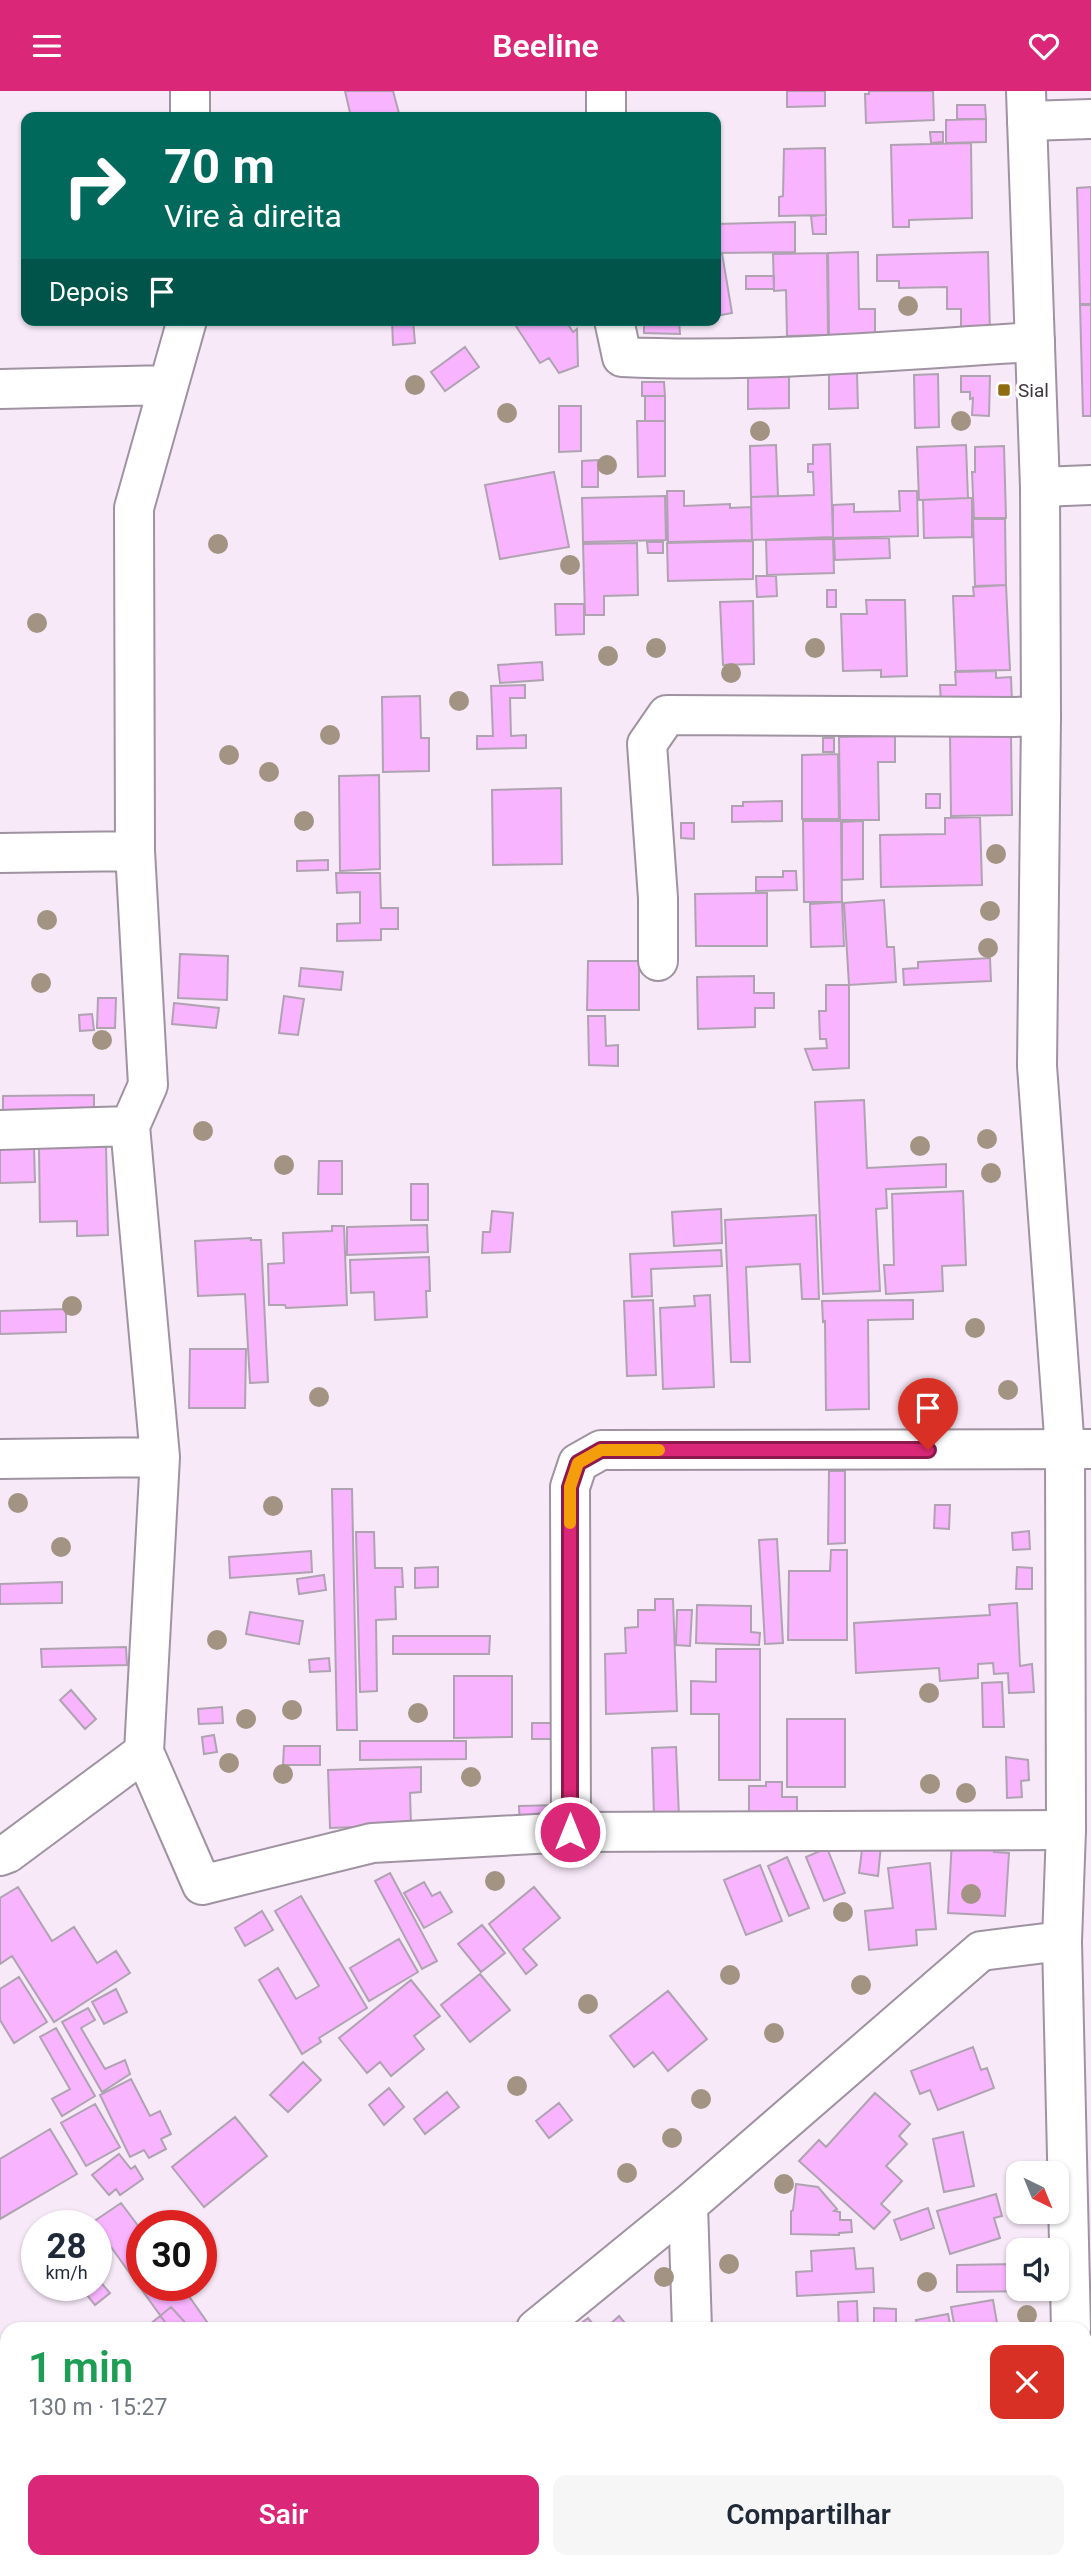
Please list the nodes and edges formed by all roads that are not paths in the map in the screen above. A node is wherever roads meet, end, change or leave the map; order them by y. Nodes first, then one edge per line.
1 (190, 91) edge
2 (606, 91) edge
3 (1027, 106) edge
4 (190, 112) edge
5 (606, 112) edge
6 (1091, 119) edge
7 (185, 326) edge
8 (615, 326) edge
9 (1035, 342) junction
10 (168, 386) junction
11 (0, 389) edge
12 (1091, 485) edge
13 (1040, 487) junction
14 (1041, 717) junction
15 (135, 851) junction
16 (0, 853) edge
17 (658, 961) dead end
18 (130, 1126) junction
19 (0, 1130) edge
20 (1078, 1449) edge
21 (160, 1457) junction
22 (0, 1459) edge
23 (144, 1752) junction
24 (1066, 1830) junction
25 (570, 1832) junction
26 (0, 1856) edge
27 (1062, 1941) junction
28 (688, 2205) junction
29 (545, 2322) edge
30 (692, 2322) edge
31 (1071, 2322) edge

1 - 4 street
2 - 5 street
3 - 6 street
3 - 9 street
7 - 10 street
8 - 9 street
9 - 13 street
10 - 11 street
10 - 15 street
12 - 13 street
13 - 14 street
14 - 17 street
14 - 20 street
15 - 16 street
15 - 18 street
18 - 19 street
18 - 21 street
20 - 24 street
20 - 25 street
21 - 22 street
21 - 23 street
23 - 25 street
23 - 26 street
24 - 25 street
24 - 27 street
27 - 28 street
27 - 31 street
28 - 29 street
28 - 30 street

